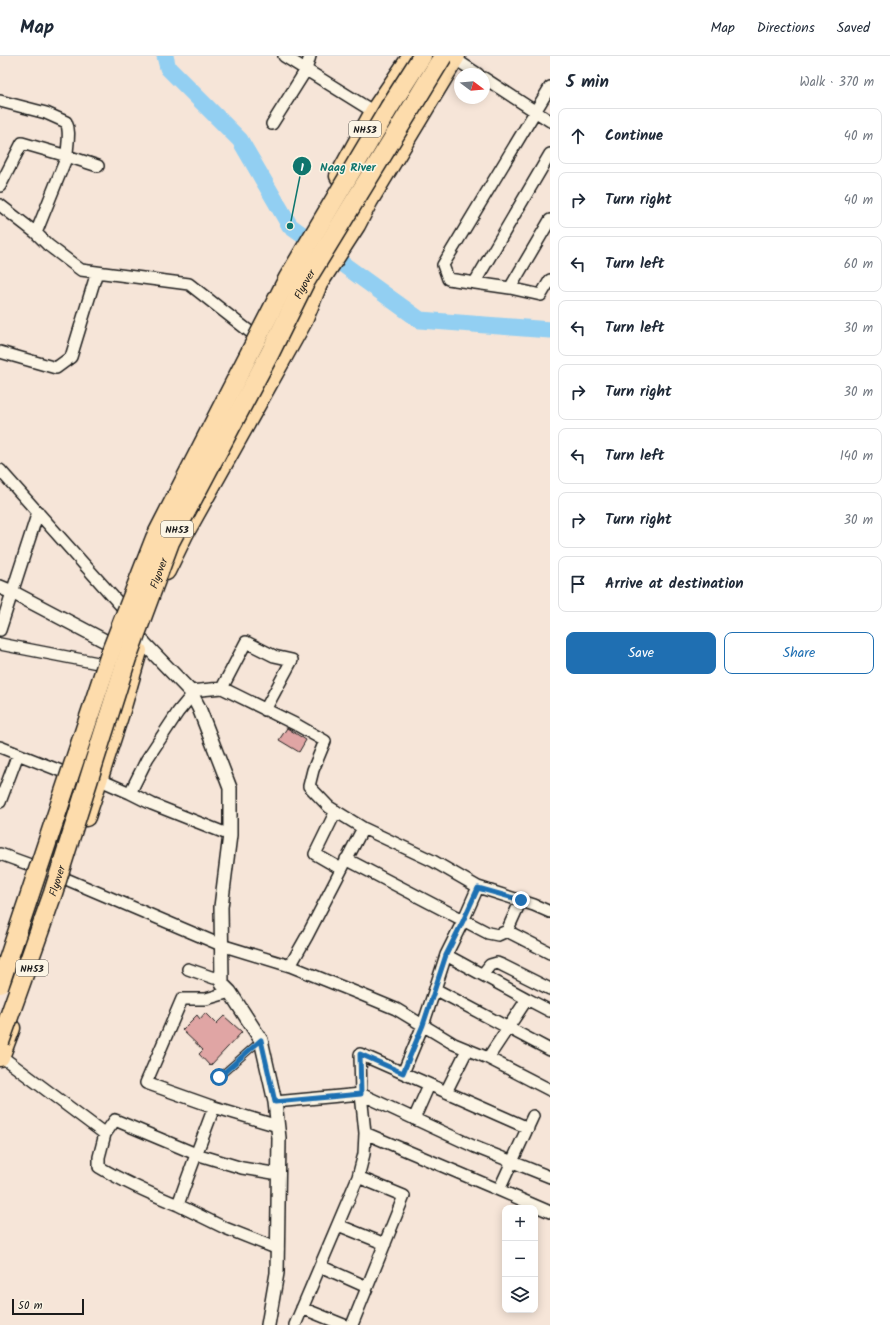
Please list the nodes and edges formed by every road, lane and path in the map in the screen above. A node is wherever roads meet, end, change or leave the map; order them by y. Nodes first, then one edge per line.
1 (284, 56) edge
2 (310, 56) edge
3 (412, 56) edge
4 (422, 56) edge
5 (450, 57) edge
6 (468, 68) edge
7 (306, 70) junction
8 (490, 82) edge
9 (550, 87) edge
10 (0, 101) edge
11 (374, 112) junction
12 (536, 112) junction
13 (550, 121) edge
14 (272, 124) dead end
15 (550, 154) edge
16 (67, 156) junction
17 (98, 166) dead end
18 (0, 186) edge
19 (0, 205) edge
20 (550, 220) edge
21 (36, 233) junction
22 (287, 266) junction
23 (97, 272) junction
24 (550, 280) edge
25 (475, 282) junction
26 (318, 284) junction
27 (510, 288) junction
28 (254, 335) junction
29 (0, 352) edge
30 (0, 470) edge
31 (38, 512) junction
32 (6, 590) edge
33 (123, 608) junction
34 (0, 630) edge
35 (141, 640) junction
36 (109, 643) junction
37 (0, 644) edge
38 (103, 664) junction
39 (222, 688) junction
40 (191, 693) junction
41 (265, 710) junction
42 (0, 747) edge
43 (18, 754) junction
44 (72, 755) junction
45 (100, 772) junction
46 (66, 773) junction
47 (130, 793) junction
48 (0, 802) edge
49 (336, 811) junction
50 (363, 828) junction
51 (230, 835) junction
52 (0, 854) edge
53 (344, 864) junction
54 (36, 867) junction
55 (66, 880) junction
56 (478, 888) junction
57 (521, 900) junction
58 (550, 912) edge
59 (463, 921) junction
60 (507, 931) junction
61 (222, 945) junction
62 (550, 953) edge
63 (446, 955) junction
64 (290, 966) junction
65 (0, 968) edge
66 (188, 969) dead end
67 (0, 974) edge
68 (483, 974) junction
69 (222, 975) junction
70 (0, 984) edge
71 (26, 985) junction
72 (435, 989) junction
73 (550, 989) edge
74 (230, 992) junction
75 (527, 999) junction
76 (550, 1011) edge
77 (423, 1025) junction
78 (508, 1027) junction
79 (261, 1040) junction
80 (467, 1050) junction
81 (550, 1050) edge
82 (0, 1052) edge
83 (488, 1058) junction
84 (403, 1073) junction
85 (219, 1077) dead end
86 (429, 1085) junction
87 (550, 1090) edge
88 (446, 1092) junction
89 (361, 1094) junction
90 (275, 1102) junction
91 (214, 1108) junction
92 (534, 1116) dead end
93 (414, 1118) junction
94 (278, 1126) junction
95 (528, 1128) junction
96 (365, 1133) junction
97 (105, 1134) junction
98 (196, 1154) junction
99 (512, 1162) junction
100 (279, 1174) junction
101 (358, 1176) junction
102 (550, 1177) edge
103 (499, 1190) junction
104 (178, 1205) junction
105 (550, 1212) edge
106 (338, 1225) junction
107 (385, 1244) junction
108 (278, 1249) junction
109 (320, 1266) junction
110 (367, 1287) junction
111 (302, 1308) junction
112 (268, 1325) edge
113 (295, 1325) edge
114 (344, 1325) edge
115 (352, 1325) edge

1 - 7 street
2 - 7 street
3 - 11 highway, NH53
4 - 70 highway, Flyover / NH53, bridge
5 - 6 street
5 - 26 highway, NH53
5 - 82 highway, Flyover / NH53, bridge
7 - 11 street
7 - 14 street
8 - 12 street
9 - 12 street
10 - 16 street
11 - 22 highway, NH53
12 - 13 street
12 - 25 street
15 - 25 street
16 - 17 street
16 - 18 street
16 - 21 street
19 - 21 street
20 - 27 street
21 - 23 street
22 - 26 highway
22 - 28 highway, NH53
23 - 28 street
23 - 29 street
24 - 27 street
25 - 27 street
26 - 35 highway, NH53
28 - 33 highway, NH53
30 - 31 street
31 - 32 street
31 - 33 street
32 - 34 street
32 - 36 street
33 - 36 highway, NH53
35 - 36 street
35 - 40 street
35 - 45 highway, NH53
36 - 38 highway, NH53
37 - 38 street
38 - 44 highway, NH53
39 - 40 street
39 - 41 street
39 - 41 street
40 - 47 street
40 - 51 street
41 - 49 street
42 - 43 street
43 - 46 street
43 - 48 street
44 - 45 highway
44 - 46 highway, NH53
45 - 47 street
45 - 55 highway, NH53
46 - 54 highway, NH53
47 - 51 street
49 - 50 street
49 - 53 street
50 - 53 street
50 - 56 street
51 - 61 street
52 - 54 street
53 - 59 street
53 - 64 street
54 - 65 highway, NH53
55 - 61 street
55 - 71 highway, NH53
56 - 57 street
56 - 59 street
57 - 58 street
57 - 60 street
59 - 60 street
59 - 63 street
60 - 62 street
61 - 64 street
61 - 69 street
63 - 68 street
63 - 72 street
64 - 77 street
66 - 69 street
67 - 71 highway
68 - 73 street
68 - 75 street
69 - 74 street
71 - 82 highway, NH53
72 - 77 street
72 - 78 street
74 - 79 street
74 - 91 street
75 - 76 street
75 - 78 street
77 - 80 street
77 - 84 street
78 - 81 street
78 - 83 street
79 - 85 lane
79 - 90 street
80 - 83 street
80 - 88 street
82 - 97 street
83 - 87 street
84 - 86 street
84 - 89 street
86 - 88 street
86 - 93 street
88 - 95 street
89 - 90 street
89 - 93 street
89 - 96 street
90 - 94 street
91 - 94 street
91 - 98 street
92 - 95 street
93 - 99 street
94 - 100 street
95 - 99 street
96 - 101 street
96 - 103 street
97 - 98 street
97 - 104 street
98 - 100 street
98 - 104 street
99 - 102 street
99 - 103 street
100 - 108 street
101 - 106 street
101 - 107 street
103 - 105 street
104 - 108 street
106 - 107 street
106 - 109 street
107 - 110 street
108 - 112 street
109 - 110 street
109 - 111 street
110 - 115 street
111 - 113 street
111 - 114 street

